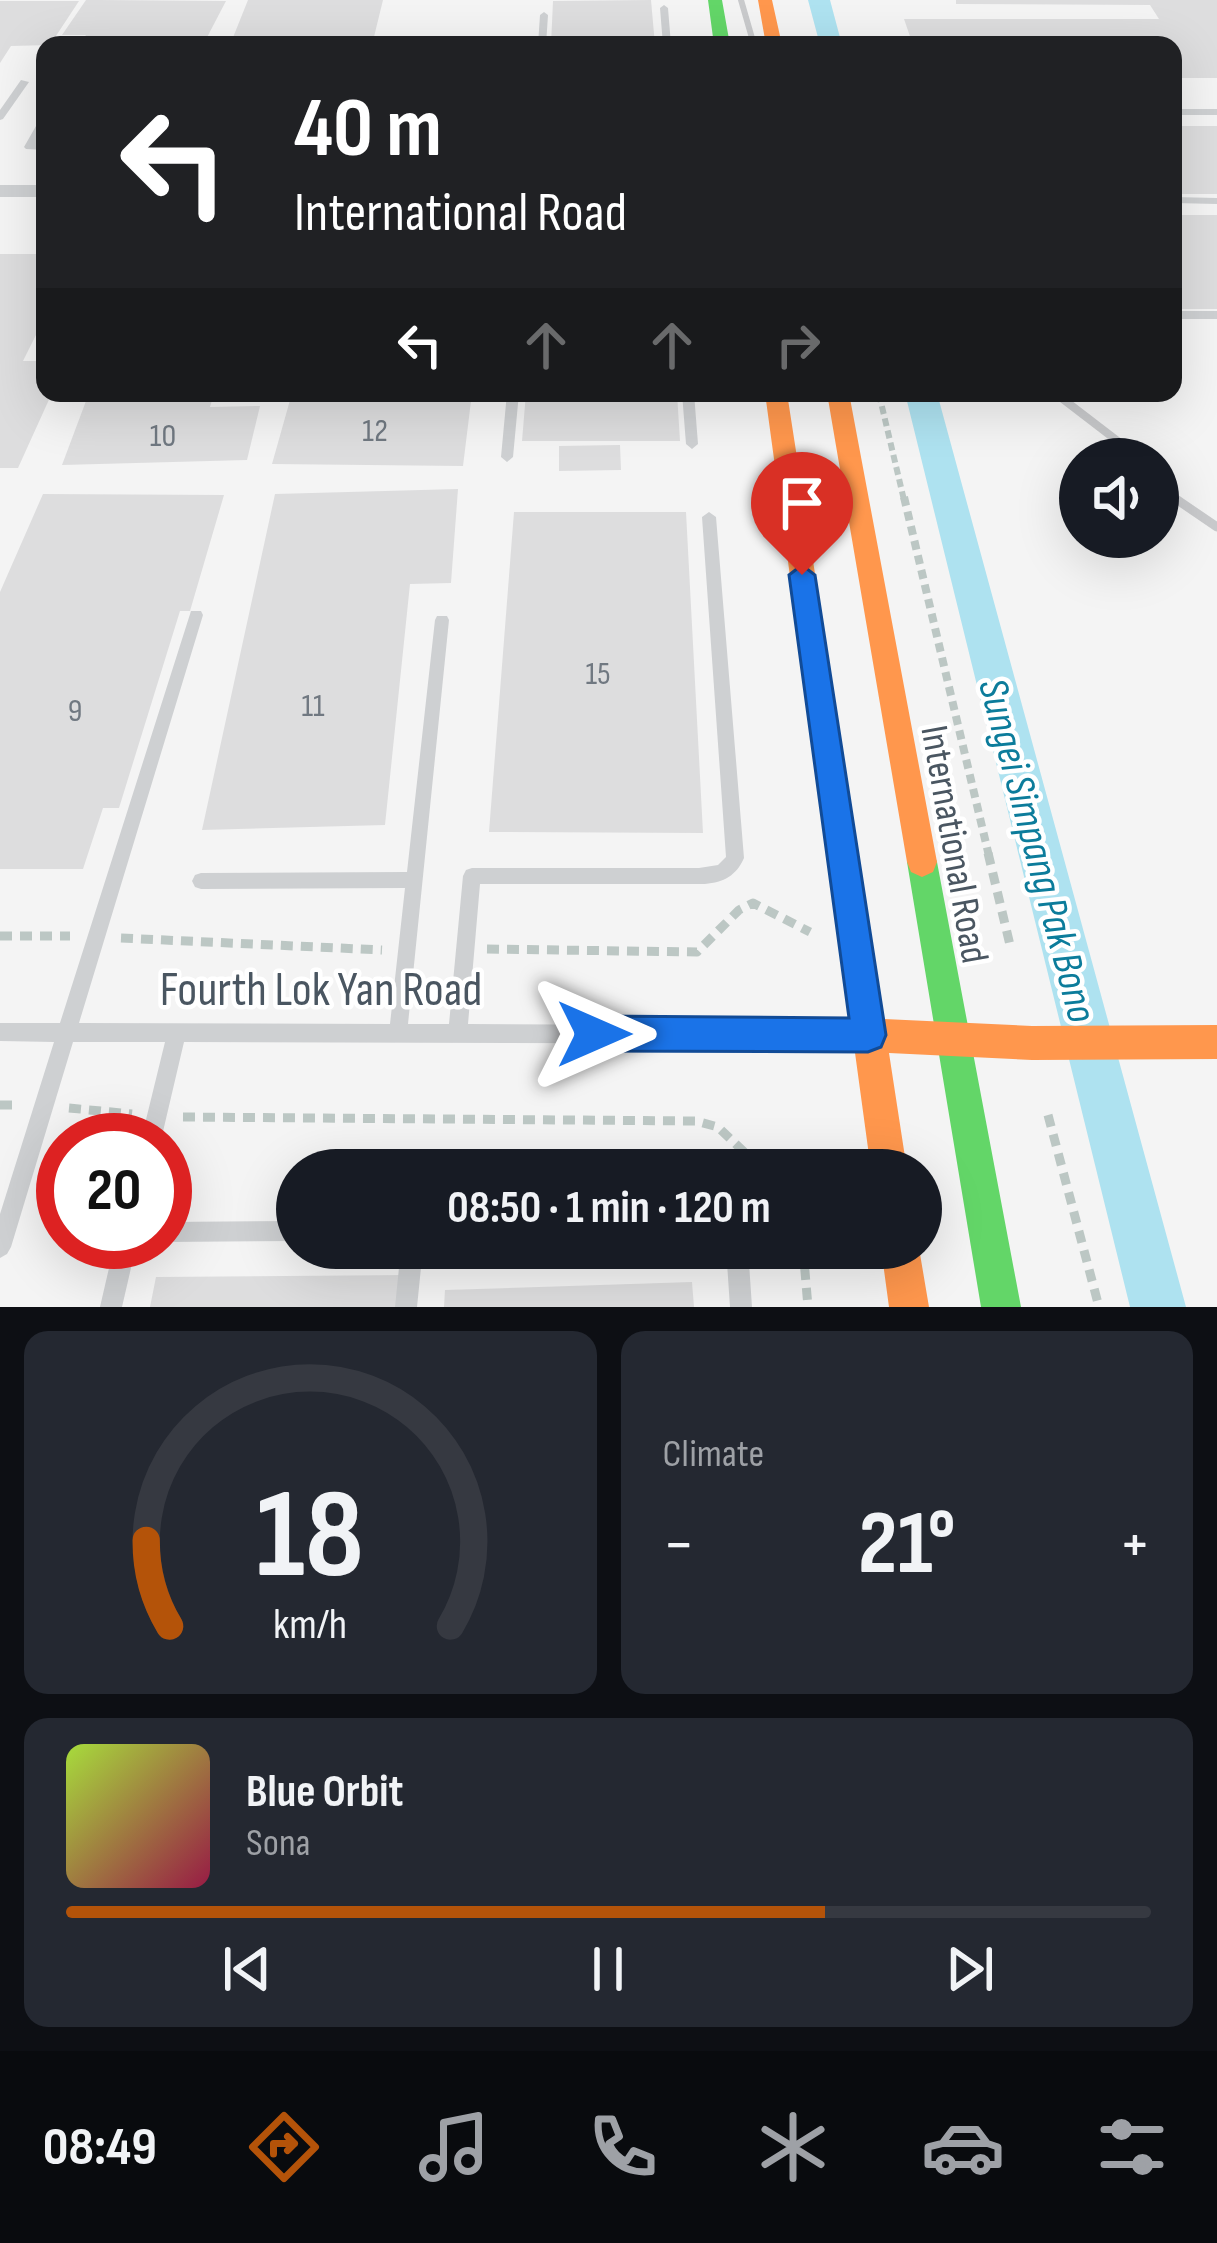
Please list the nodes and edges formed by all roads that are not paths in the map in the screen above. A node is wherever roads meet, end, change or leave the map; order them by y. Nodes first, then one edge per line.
1 (715, 0) edge
2 (765, 0) edge
3 (664, 8) dead end
4 (544, 15) dead end
5 (543, 36) edge
6 (666, 36) edge
7 (721, 36) edge
8 (772, 36) edge
9 (24, 82) dead end
10 (1182, 112) edge
11 (1217, 112) edge
12 (0, 117) edge
13 (0, 190) edge
14 (36, 191) edge
15 (1182, 200) edge
16 (1217, 201) edge
17 (1182, 315) edge
18 (1217, 315) edge
19 (512, 402) edge
20 (689, 402) edge
21 (777, 402) edge
22 (840, 402) edge
23 (692, 444) dead end
24 (507, 457) dead end
25 (709, 517) dead end
26 (196, 615) dead end
27 (442, 620) dead end
28 (414, 880) junction
29 (201, 881) dead end
30 (0, 1032) edge
31 (66, 1032) junction
32 (177, 1032) junction
33 (398, 1033) junction
34 (458, 1033) junction
35 (868, 1035) junction
36 (950, 1037) junction
37 (1205, 1042) edge
38 (157, 1113) edge
39 (886, 1149) edge
40 (276, 1231) edge
41 (192, 1232) edge
42 (0, 1247) edge
43 (120, 1269) edge
44 (410, 1269) edge
45 (738, 1269) edge
46 (903, 1269) edge
47 (111, 1307) edge
48 (406, 1307) edge
49 (741, 1307) edge
50 (909, 1307) edge
51 (1001, 1307) edge

1 - 7 main road
2 - 8 main road
3 - 6 lane
4 - 5 lane
9 - 12 lane
10 - 11 lane
13 - 14 street
15 - 16 lane
17 - 18 lane
19 - 24 lane
20 - 23 lane
21 - 35 main road
22 - 36 main road, International Road
25 - 34 lane
26 - 31 lane
27 - 28 lane
28 - 29 lane
28 - 33 lane
30 - 31 lane, Fourth Lok Yan Road
31 - 32 lane, Fourth Lok Yan Road
31 - 42 lane
32 - 33 lane, Fourth Lok Yan Road
32 - 38 lane
33 - 34 lane, Fourth Lok Yan Road
34 - 35 lane, Fourth Lok Yan Road
35 - 36 main road, Fourth Lok Yan Road
35 - 39 main road
36 - 37 main road, Fourth Lok Yan Road
36 - 51 main road, International Road
40 - 41 lane
43 - 47 lane
44 - 48 lane
45 - 49 lane
46 - 50 main road

